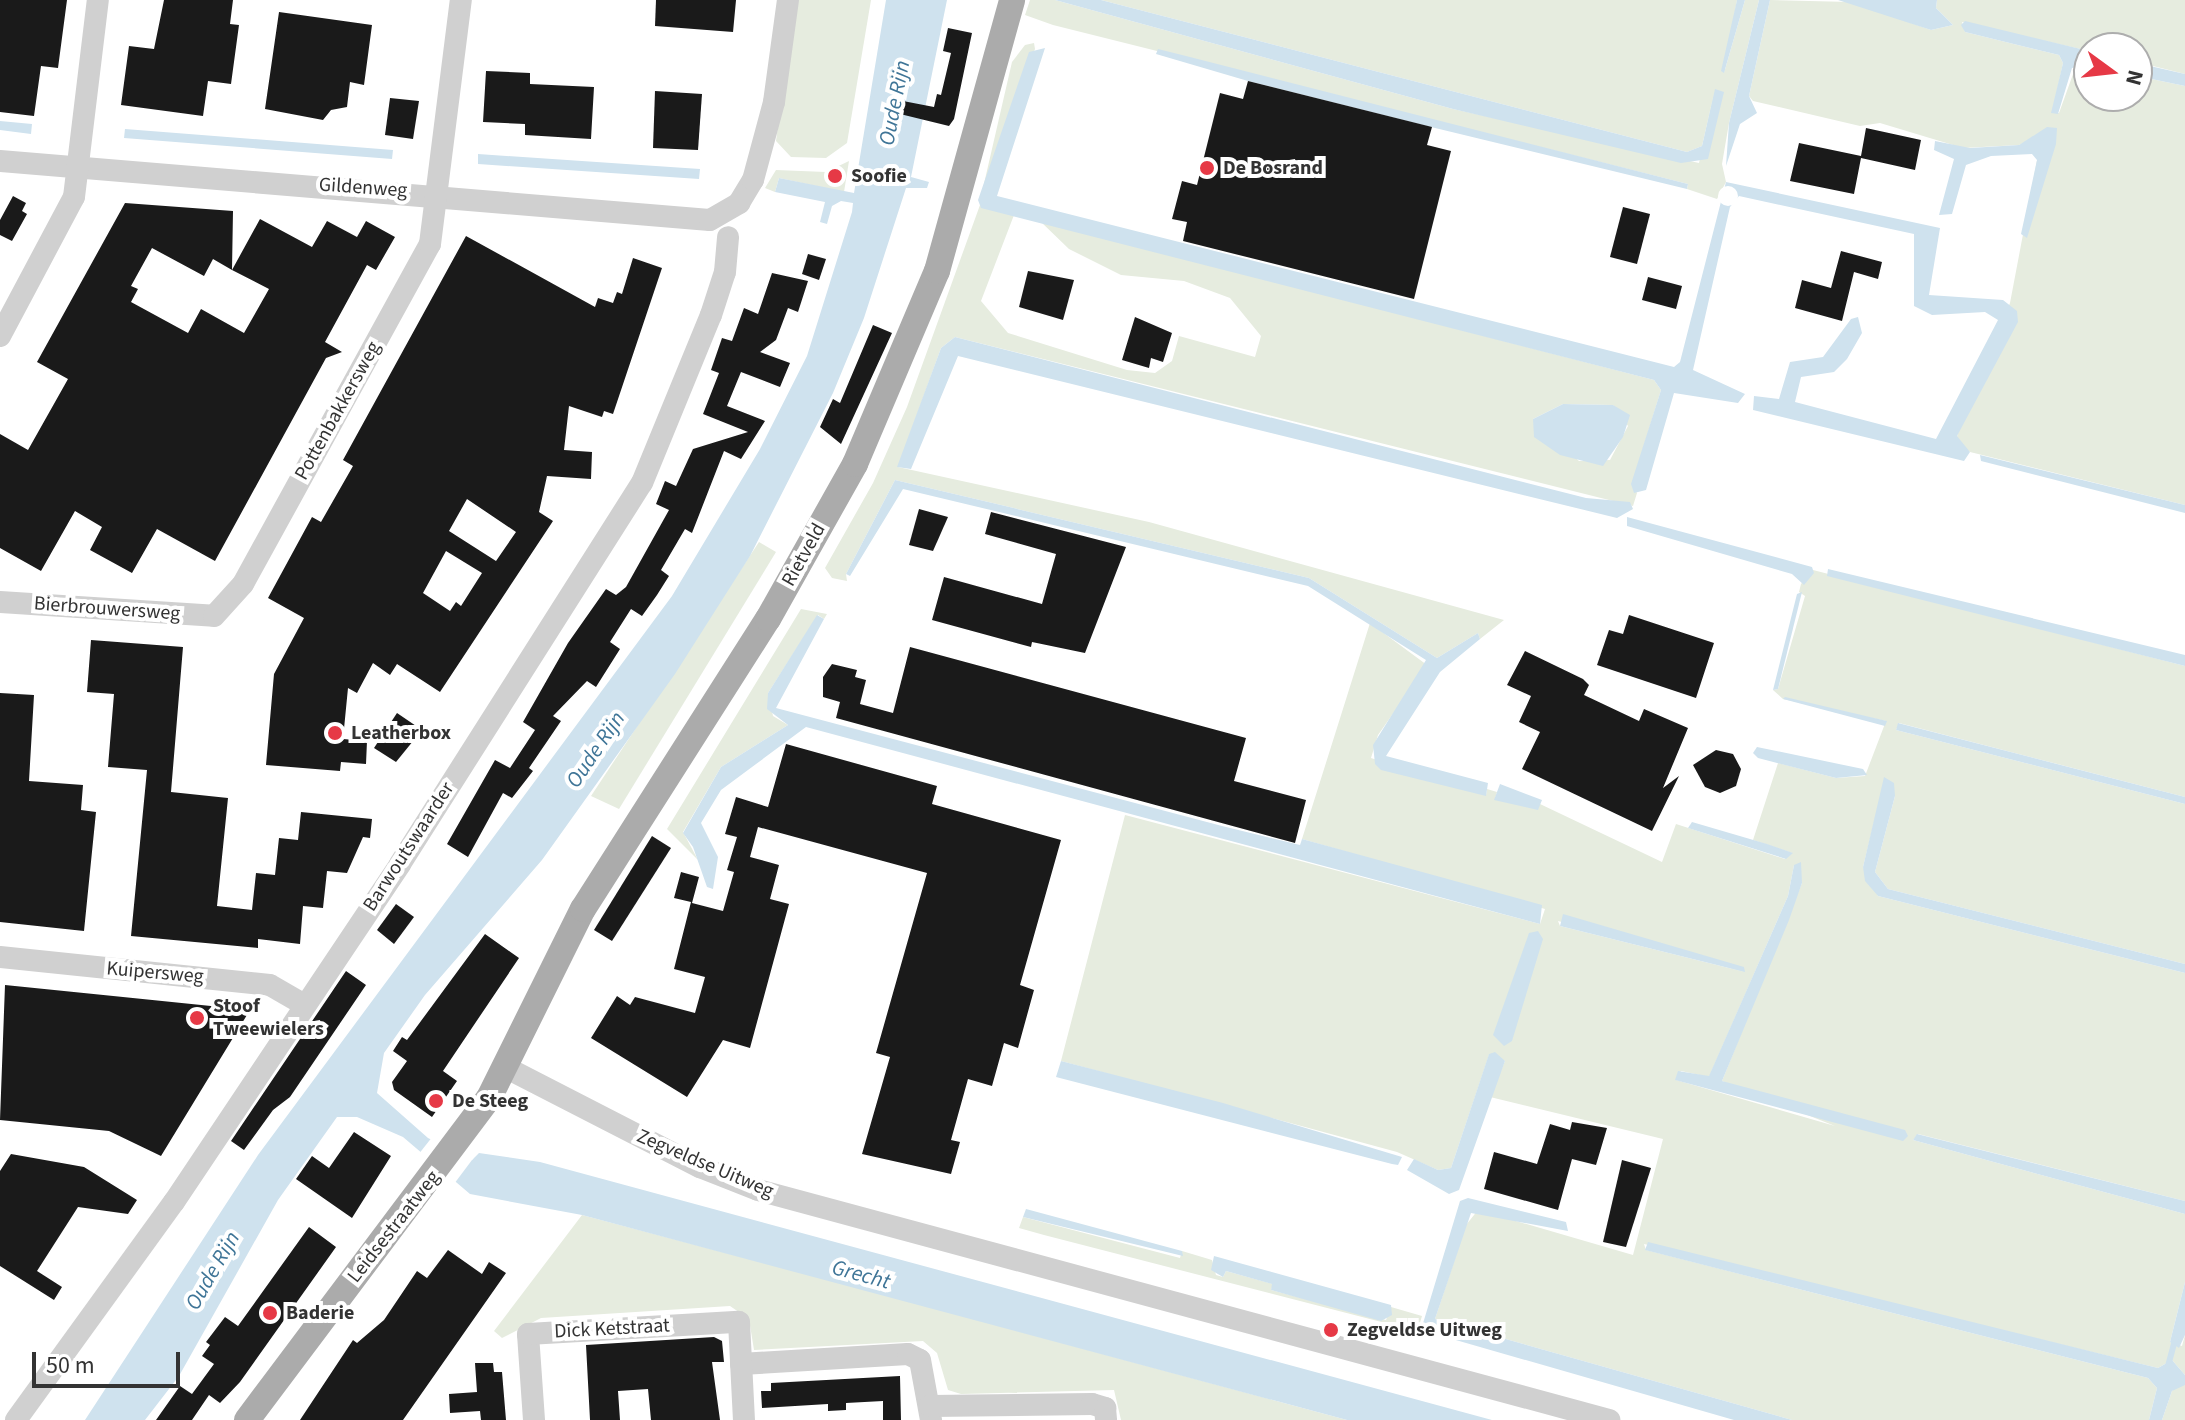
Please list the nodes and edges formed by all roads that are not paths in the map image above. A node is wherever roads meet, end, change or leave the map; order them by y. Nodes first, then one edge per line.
1 (98, 0) edge
2 (461, 0) edge
3 (788, 0) edge
4 (1012, 0) edge
5 (79, 156) junction
6 (0, 161) edge
7 (438, 194) junction
8 (726, 226) junction
9 (0, 336) edge
10 (0, 602) edge
11 (214, 616) joint
12 (0, 957) edge
13 (304, 1005) junction
14 (507, 1068) junction
15 (741, 1364) junction
16 (930, 1413) edge
17 (16, 1420) edge
18 (247, 1420) edge
19 (534, 1420) edge
20 (744, 1420) edge
21 (1106, 1420) edge
22 (1609, 1420) edge

1 - 5 street
2 - 7 street, Pottenbakkersweg
3 - 8 street
4 - 14 main road, Rietveld
5 - 6 street, Gildenweg
5 - 7 street, Gildenweg
5 - 9 street
7 - 8 street, Gildenweg
7 - 11 street, Pottenbakkersweg
8 - 13 street, Barwoutswaarder
10 - 11 street, Bierbrouwersweg
12 - 13 street, Kuipersweg
13 - 17 street, Barwoutswaarder
14 - 18 main road, Leidsestraatweg
14 - 22 street, Zegveldse Uitweg
15 - 16 street
15 - 19 street, Dick Ketstraat
15 - 20 street
16 - 21 street

